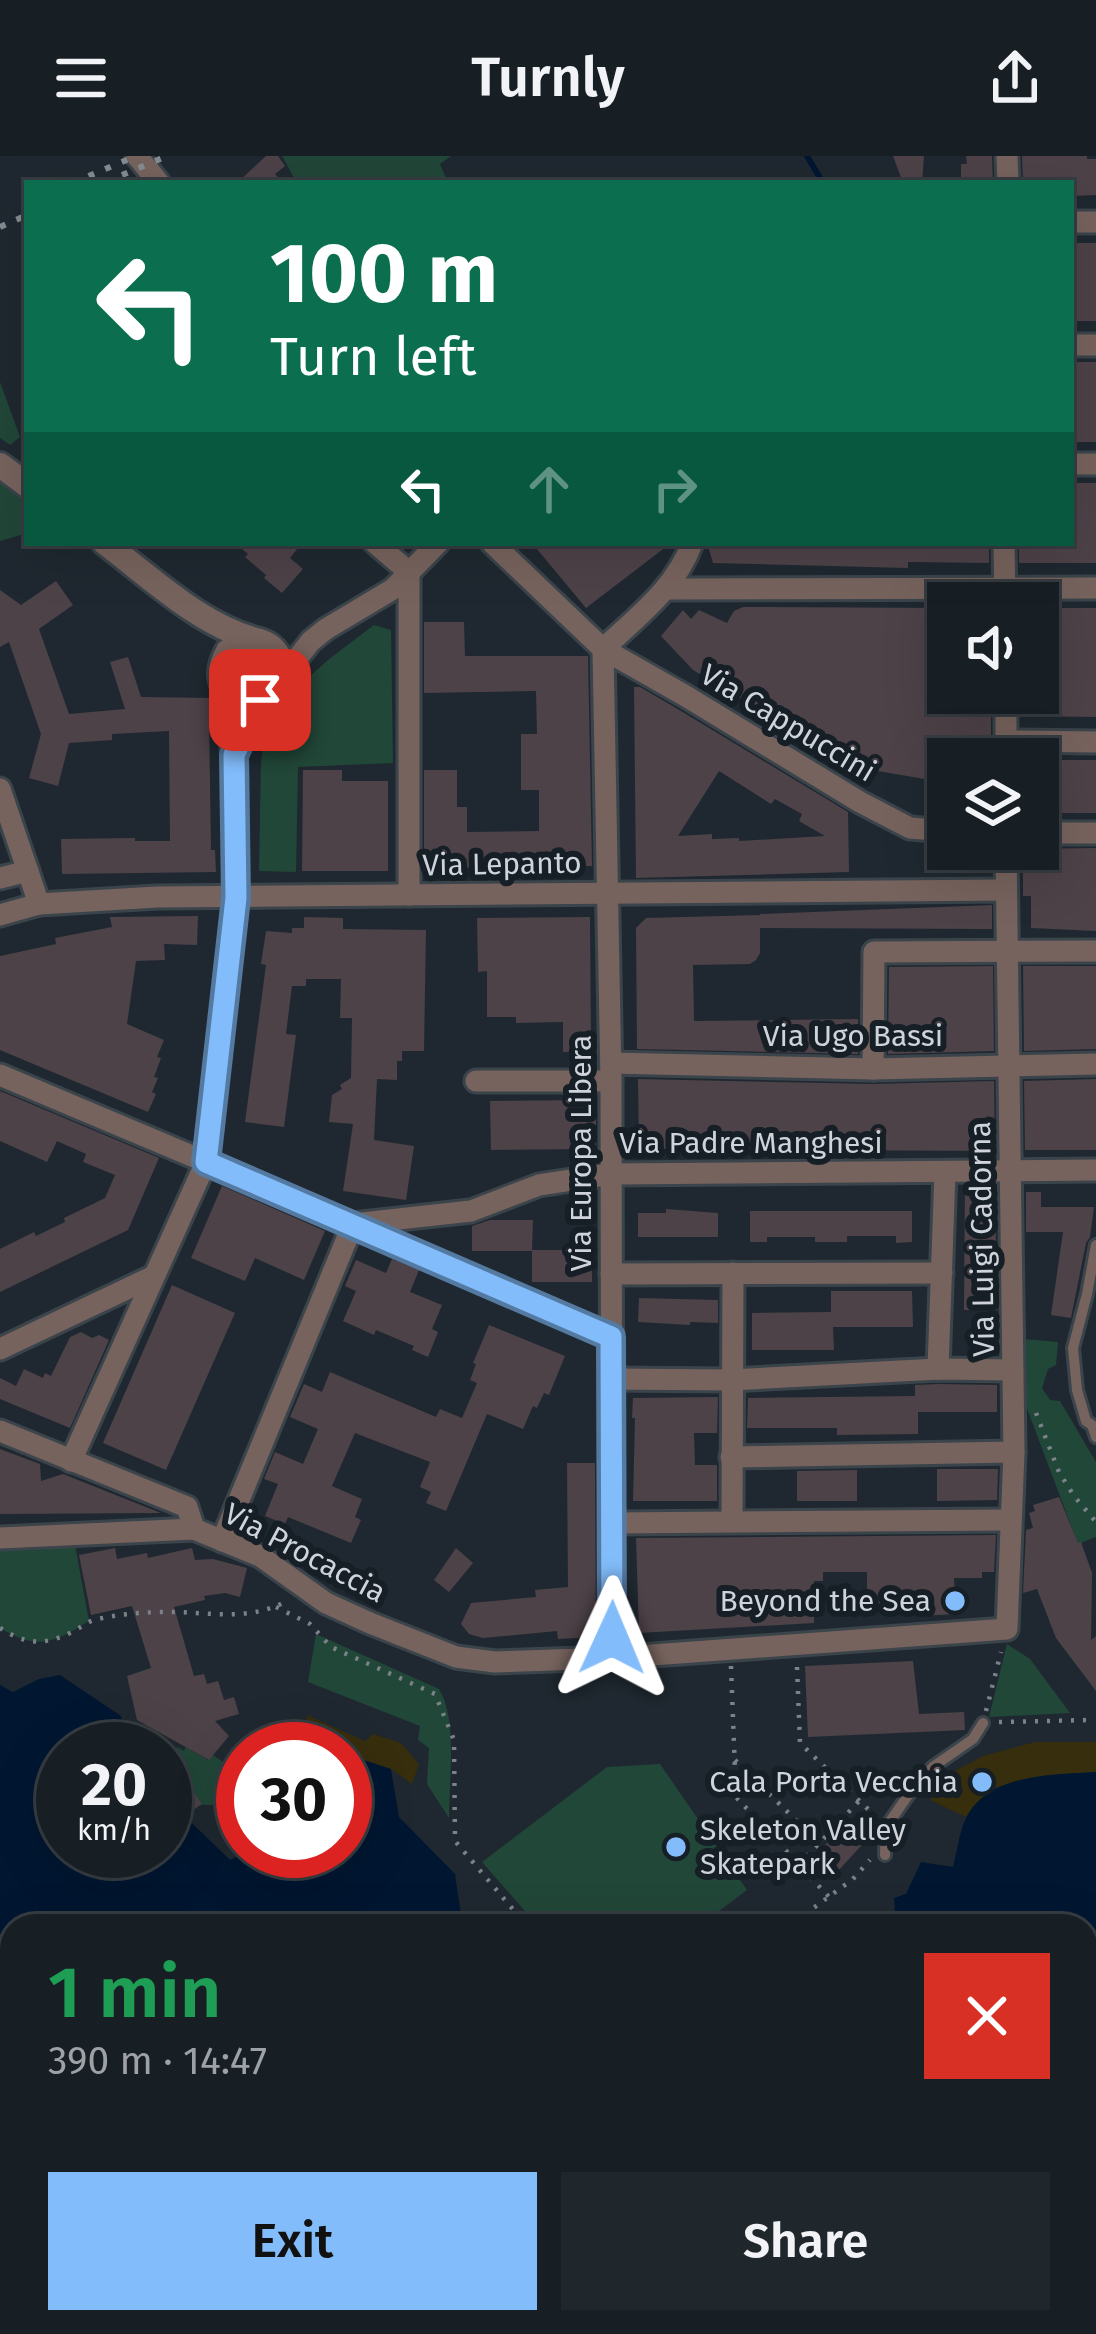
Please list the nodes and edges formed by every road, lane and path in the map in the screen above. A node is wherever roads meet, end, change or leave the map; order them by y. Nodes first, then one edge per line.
1 (137, 156) edge
2 (157, 180) edge
3 (109, 546) edge
4 (379, 546) edge
5 (435, 546) edge
6 (495, 546) edge
7 (691, 546) edge
8 (1004, 546) edge
9 (410, 572) junction
10 (1005, 582) edge
11 (1096, 588) edge
12 (667, 589) junction
13 (1059, 591) edge
14 (170, 593) junction
15 (927, 594) edge
16 (326, 629) junction
17 (258, 642) junction
18 (603, 649) junction
19 (223, 660) junction
20 (281, 679) junction
21 (229, 692) junction
22 (260, 700) junction
23 (1096, 742) edge
24 (1059, 745) edge
25 (234, 755) junction
26 (0, 788) edge
27 (5, 818) edge
28 (927, 829) edge
29 (1059, 833) edge
30 (1096, 833) edge
31 (1006, 870) edge
32 (28, 872) junction
33 (0, 878) edge
34 (1006, 890) junction
35 (608, 892) junction
36 (409, 895) junction
37 (236, 898) junction
38 (39, 904) junction
39 (0, 915) edge
40 (1096, 951) edge
41 (1006, 952) junction
42 (1096, 1064) edge
43 (1009, 1066) junction
44 (873, 1069) junction
45 (611, 1072) junction
46 (0, 1076) edge
47 (476, 1081) dead end
48 (206, 1162) junction
49 (1096, 1170) edge
50 (1012, 1171) junction
51 (945, 1172) junction
52 (610, 1174) junction
53 (353, 1224) junction
54 (1096, 1245) edge
55 (942, 1273) junction
56 (611, 1274) junction
57 (733, 1274) junction
58 (154, 1276) junction
59 (611, 1337) junction
60 (0, 1349) edge
61 (938, 1369) junction
62 (1013, 1370) junction
63 (611, 1379) junction
64 (731, 1380) junction
65 (1032, 1396) dead end
66 (0, 1431) edge
67 (1096, 1437) edge
68 (1014, 1452) junction
69 (731, 1456) junction
70 (71, 1460) junction
71 (1010, 1520) junction
72 (732, 1521) junction
73 (1096, 1522) edge
74 (613, 1523) junction
75 (194, 1529) junction
76 (0, 1538) edge
77 (222, 1541) junction
78 (0, 1628) edge
79 (1007, 1629) junction
80 (796, 1643) junction
81 (730, 1648) junction
82 (612, 1658) junction
83 (1090, 1720) dead end
84 (983, 1723) junction
85 (735, 1760) junction
86 (859, 1801) junction
87 (886, 1827) junction
88 (820, 1844) junction
89 (885, 1849) joint
90 (800, 1865) junction
91 (829, 1897) junction
92 (517, 1914) edge
93 (806, 1914) edge

1 - 2 street
3 - 14 street
4 - 9 street
5 - 9 street
6 - 18 street, Via Cappuccini
7 - 12 street
8 - 10 street
9 - 16 street
9 - 36 street
11 - 13 street
12 - 15 street
12 - 18 street
14 - 17 street
14 - 19 street
16 - 17 street
16 - 20 street
17 - 19 street
17 - 20 street
18 - 28 street, Via Cappuccini
18 - 35 street, Via Europa Libera
19 - 21 street
20 - 22 street
21 - 22 street
21 - 25 street
22 - 25 street
23 - 24 street
25 - 37 street
26 - 27 street
27 - 32 street
29 - 30 street
31 - 34 street, Via Luigi Cadorna
32 - 33 street
32 - 38 street
34 - 35 street, Via Lepanto
34 - 41 street, Via Luigi Cadorna
35 - 36 street, Via Lepanto
35 - 45 street, Via Europa Libera
36 - 37 street, Via Lepanto
37 - 38 street, Via Lepanto
37 - 48 street
38 - 39 street, Via Lepanto
40 - 41 street
41 - 43 street, Via Luigi Cadorna
41 - 44 street
42 - 43 street, Via Ugo Bassi
43 - 44 street, Via Ugo Bassi
43 - 50 street, Via Luigi Cadorna
44 - 45 street, Via Ugo Bassi
45 - 47 street, Via Ugo Bassi
45 - 52 street, Via Europa Libera
46 - 48 street
48 - 53 street
48 - 58 street
49 - 50 street, Via Padre Manghesi
50 - 51 street, Via Padre Manghesi
50 - 62 street, Via Luigi Cadorna
51 - 52 street, Via Padre Manghesi
51 - 55 street
52 - 53 street, Via Padre Manghesi
52 - 56 street, Via Europa Libera
53 - 59 street
53 - 77 street
54 - 67 lane
55 - 57 street
55 - 61 street
56 - 57 street
56 - 59 street, Via Europa Libera
57 - 64 street
58 - 60 street
58 - 70 street
59 - 63 street, Via Europa Libera
61 - 62 street
61 - 64 street
62 - 68 street, Via Luigi Cadorna
63 - 64 street
63 - 74 street, Via Europa Libera
64 - 69 street
65 - 73 path
66 - 70 street
68 - 69 street
68 - 71 street, Via Luigi Cadorna
69 - 72 street
70 - 75 street
71 - 72 street
71 - 79 street, Via Luigi Cadorna
72 - 74 street
74 - 82 street, Via Europa Libera
75 - 76 street, Via Procaccia
75 - 77 street, Via Procaccia
77 - 82 street, Via Procaccia
78 - 92 path
79 - 80 street, Via Procaccia
79 - 84 path
80 - 81 street, Via Procaccia
80 - 86 path
81 - 82 street, Via Procaccia
81 - 85 path
83 - 84 path
84 - 87 lane
85 - 88 path
85 - 90 path
86 - 87 path
86 - 88 path
87 - 89 lane
88 - 90 path
89 - 91 path
90 - 91 path
91 - 93 path

